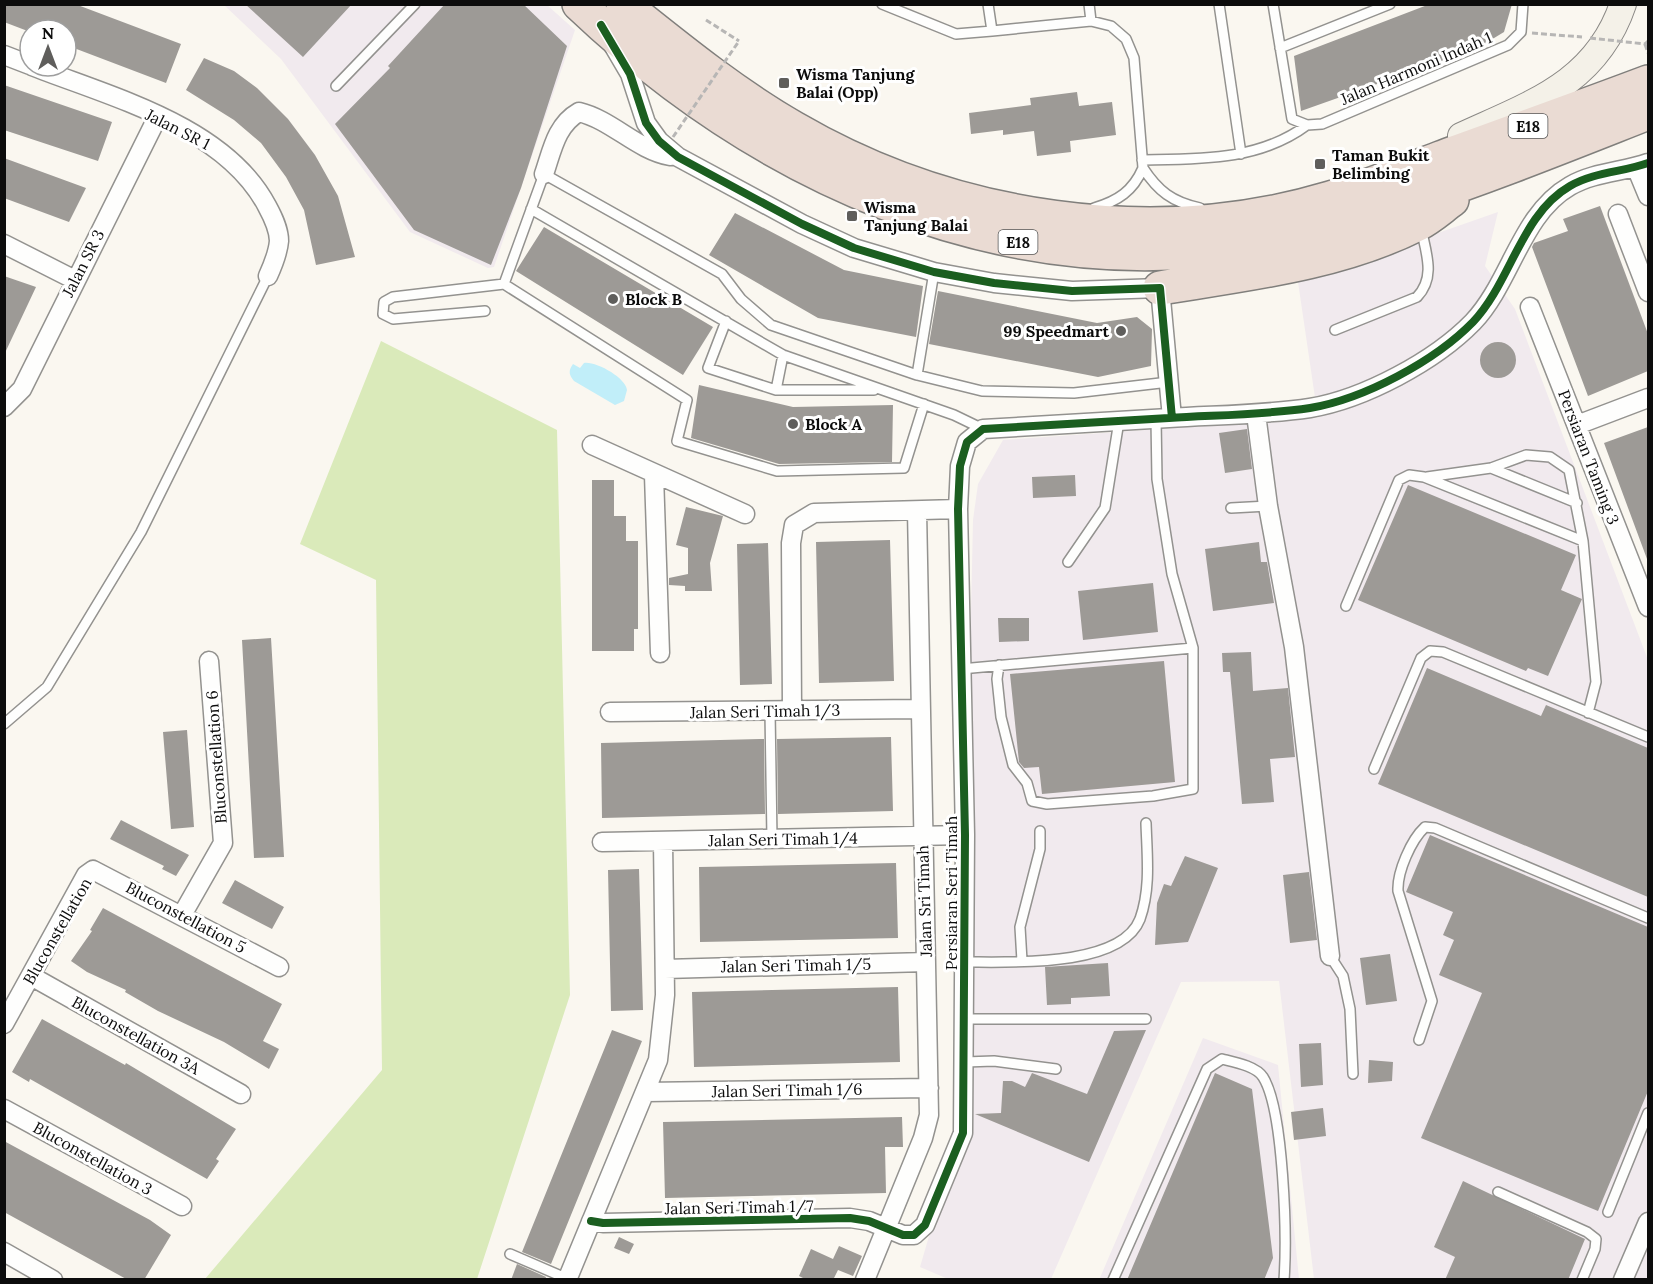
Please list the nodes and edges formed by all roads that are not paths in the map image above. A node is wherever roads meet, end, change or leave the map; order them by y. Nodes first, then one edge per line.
1 (415, 4) edge
2 (882, 4) edge
3 (988, 4) edge
4 (1089, 4) edge
5 (1219, 4) edge
6 (1274, 4) edge
7 (1390, 4) edge
8 (1523, 4) edge
9 (1623, 4) edge
10 (601, 12) edge
11 (1091, 21) junction
12 (992, 31) junction
13 (1280, 48) junction
14 (4, 55) edge
15 (18, 61) edge
16 (61, 78) edge
17 (1648, 82) edge
18 (336, 86) dead end
19 (641, 106) junction
20 (1648, 113) edge
21 (158, 116) junction
22 (1306, 125) junction
23 (614, 128) junction
24 (1241, 154) junction
25 (678, 157) junction
26 (1142, 164) junction
27 (1642, 165) edge
28 (1407, 170) junction
29 (544, 174) junction
30 (1483, 178) junction
31 (1648, 196) edge
32 (531, 209) junction
33 (1618, 214) dead end
34 (1039, 217) junction
35 (1240, 217) junction
36 (1420, 223) junction
37 (4, 244) edge
38 (934, 272) junction
39 (268, 276) joint
40 (75, 280) junction
41 (504, 284) junction
42 (1160, 288) junction
43 (1648, 292) edge
44 (1530, 307) dead end
45 (485, 311) dead end
46 (726, 321) junction
47 (1335, 330) dead end
48 (783, 355) junction
49 (917, 375) junction
50 (1169, 382) junction
51 (776, 390) junction
52 (884, 390) junction
53 (1648, 398) edge
54 (924, 404) junction
55 (4, 407) edge
56 (1256, 414) junction
57 (1164, 419) junction
58 (1119, 421) junction
59 (1577, 425) junction
60 (983, 429) junction
61 (592, 446) dead end
62 (1491, 468) junction
63 (654, 474) junction
64 (1424, 477) junction
65 (1577, 503) junction
66 (1268, 506) junction
67 (1231, 508) dead end
68 (958, 509) junction
69 (917, 511) junction
70 (745, 514) dead end
71 (1583, 541) junction
72 (1068, 562) dead end
73 (1346, 606) dead end
74 (1648, 607) edge
75 (1193, 648) junction
76 (660, 653) dead end
77 (209, 661) dead end
78 (999, 665) junction
79 (961, 669) junction
80 (920, 709) junction
81 (792, 710) junction
82 (770, 711) junction
83 (610, 712) dead end
84 (1588, 713) junction
85 (4, 724) edge
86 (1648, 737) edge
87 (1374, 769) dead end
88 (1146, 823) dead end
89 (1040, 831) dead end
90 (964, 835) junction
91 (922, 836) junction
92 (772, 839) junction
93 (663, 841) junction
94 (602, 842) dead end
95 (93, 870) joint
96 (182, 915) junction
97 (1648, 918) edge
98 (1330, 956) joint
99 (1022, 961) junction
100 (926, 962) junction
101 (965, 962) junction
102 (279, 967) dead end
103 (665, 969) junction
104 (30, 976) junction
105 (965, 1019) junction
106 (1146, 1019) dead end
107 (4, 1024) edge
108 (1419, 1040) dead end
109 (965, 1062) junction
110 (1056, 1069) dead end
111 (1353, 1074) dead end
112 (929, 1088) junction
113 (646, 1092) junction
114 (241, 1094) dead end
115 (4, 1109) edge
116 (1648, 1113) edge
117 (1498, 1192) dead end
118 (182, 1206) dead end
119 (1608, 1212) dead end
120 (591, 1221) junction
121 (1648, 1222) edge
122 (885, 1230) junction
123 (4, 1252) edge
124 (510, 1254) dead end
125 (568, 1279) edge
126 (54, 1280) edge
127 (865, 1280) edge
128 (1113, 1280) edge
129 (1284, 1280) edge
130 (1582, 1280) edge
131 (1623, 1280) edge

1 - 18 lane
2 - 12 lane
3 - 12 lane
4 - 11 lane
5 - 24 lane
6 - 13 lane
7 - 13 lane
8 - 22 lane, Jalan Harmoni Indah 1
9 - 28 main road
10 - 19 street
10 - 30 highway, E18
10 - 34 highway, E18
11 - 12 lane
11 - 26 lane
13 - 22 lane
14 - 15 street, Jalan SR 1
16 - 21 street, Jalan SR 1
17 - 28 highway, E18
19 - 23 street
19 - 25 street
20 - 30 highway, E18
21 - 39 street, Jalan SR 1
21 - 40 street, Jalan SR 3
22 - 24 lane
23 - 25 street
23 - 29 street
24 - 26 lane
25 - 38 street
26 - 34 lane
26 - 35 lane
27 - 31 street
27 - 56 street
28 - 35 highway, E18
29 - 32 lane
29 - 49 lane
30 - 36 highway
32 - 41 lane
32 - 46 lane
33 - 43 street
34 - 35 highway, E18
36 - 42 highway
36 - 47 lane
37 - 40 street
38 - 42 street
38 - 49 lane
39 - 85 lane
40 - 55 street, Jalan SR 3
41 - 45 lane
41 - 54 lane
42 - 50 street
44 - 59 street, Persiaran Taming 3
46 - 48 lane
46 - 51 lane
48 - 51 lane
48 - 52 lane
49 - 50 lane
50 - 57 street
51 - 52 lane
52 - 54 lane
53 - 59 street
54 - 60 lane
56 - 57 street
56 - 66 street
57 - 58 street
57 - 75 lane
58 - 60 street
58 - 72 lane
59 - 74 street, Persiaran Taming 3
60 - 68 street, Persiaran Seri Timah
61 - 63 street
62 - 64 lane
62 - 65 lane
62 - 65 lane
63 - 70 street
63 - 76 street
64 - 71 lane
64 - 73 lane
65 - 71 lane
66 - 67 lane
66 - 98 street
68 - 69 street
68 - 79 street, Persiaran Seri Timah
69 - 80 street, Jalan Sri Timah
69 - 81 street
71 - 84 lane
75 - 78 lane
75 - 78 lane
77 - 96 street, Bluconstellation 6
78 - 79 lane
79 - 90 street, Persiaran Seri Timah
80 - 81 street, Jalan Seri Timah 1/3
80 - 91 street, Jalan Sri Timah
81 - 82 street, Jalan Seri Timah 1/3
82 - 83 street, Jalan Seri Timah 1/3
82 - 92 lane
84 - 86 lane
84 - 87 lane
88 - 99 lane
89 - 99 lane
90 - 91 street, Jalan Seri Timah 1/4
90 - 101 street, Persiaran Seri Timah
91 - 92 street, Jalan Seri Timah 1/4
91 - 100 street, Jalan Sri Timah
92 - 93 street, Jalan Seri Timah 1/4
93 - 94 street, Jalan Seri Timah 1/4
93 - 103 street
95 - 96 street, Bluconstellation 5
95 - 104 street, Bluconstellation
96 - 102 street, Bluconstellation 5
97 - 108 lane
98 - 111 lane
99 - 101 lane
100 - 103 street, Jalan Seri Timah 1/5
100 - 112 street, Jalan Sri Timah
101 - 105 street, Persiaran Seri Timah
103 - 113 street
104 - 107 street, Bluconstellation
104 - 114 street, Bluconstellation 3A
105 - 106 lane
105 - 109 street, Persiaran Seri Timah
109 - 110 lane
109 - 122 street, Persiaran Seri Timah
112 - 113 street, Jalan Seri Timah 1/6
112 - 122 street, Jalan Sri Timah
113 - 120 street
115 - 118 street, Bluconstellation 3
116 - 119 lane
117 - 130 lane
120 - 122 street, Jalan Seri Timah 1/7
120 - 125 street
121 - 131 street
122 - 127 street, Jalan Sri Timah
123 - 126 street
124 - 125 lane
128 - 129 lane

